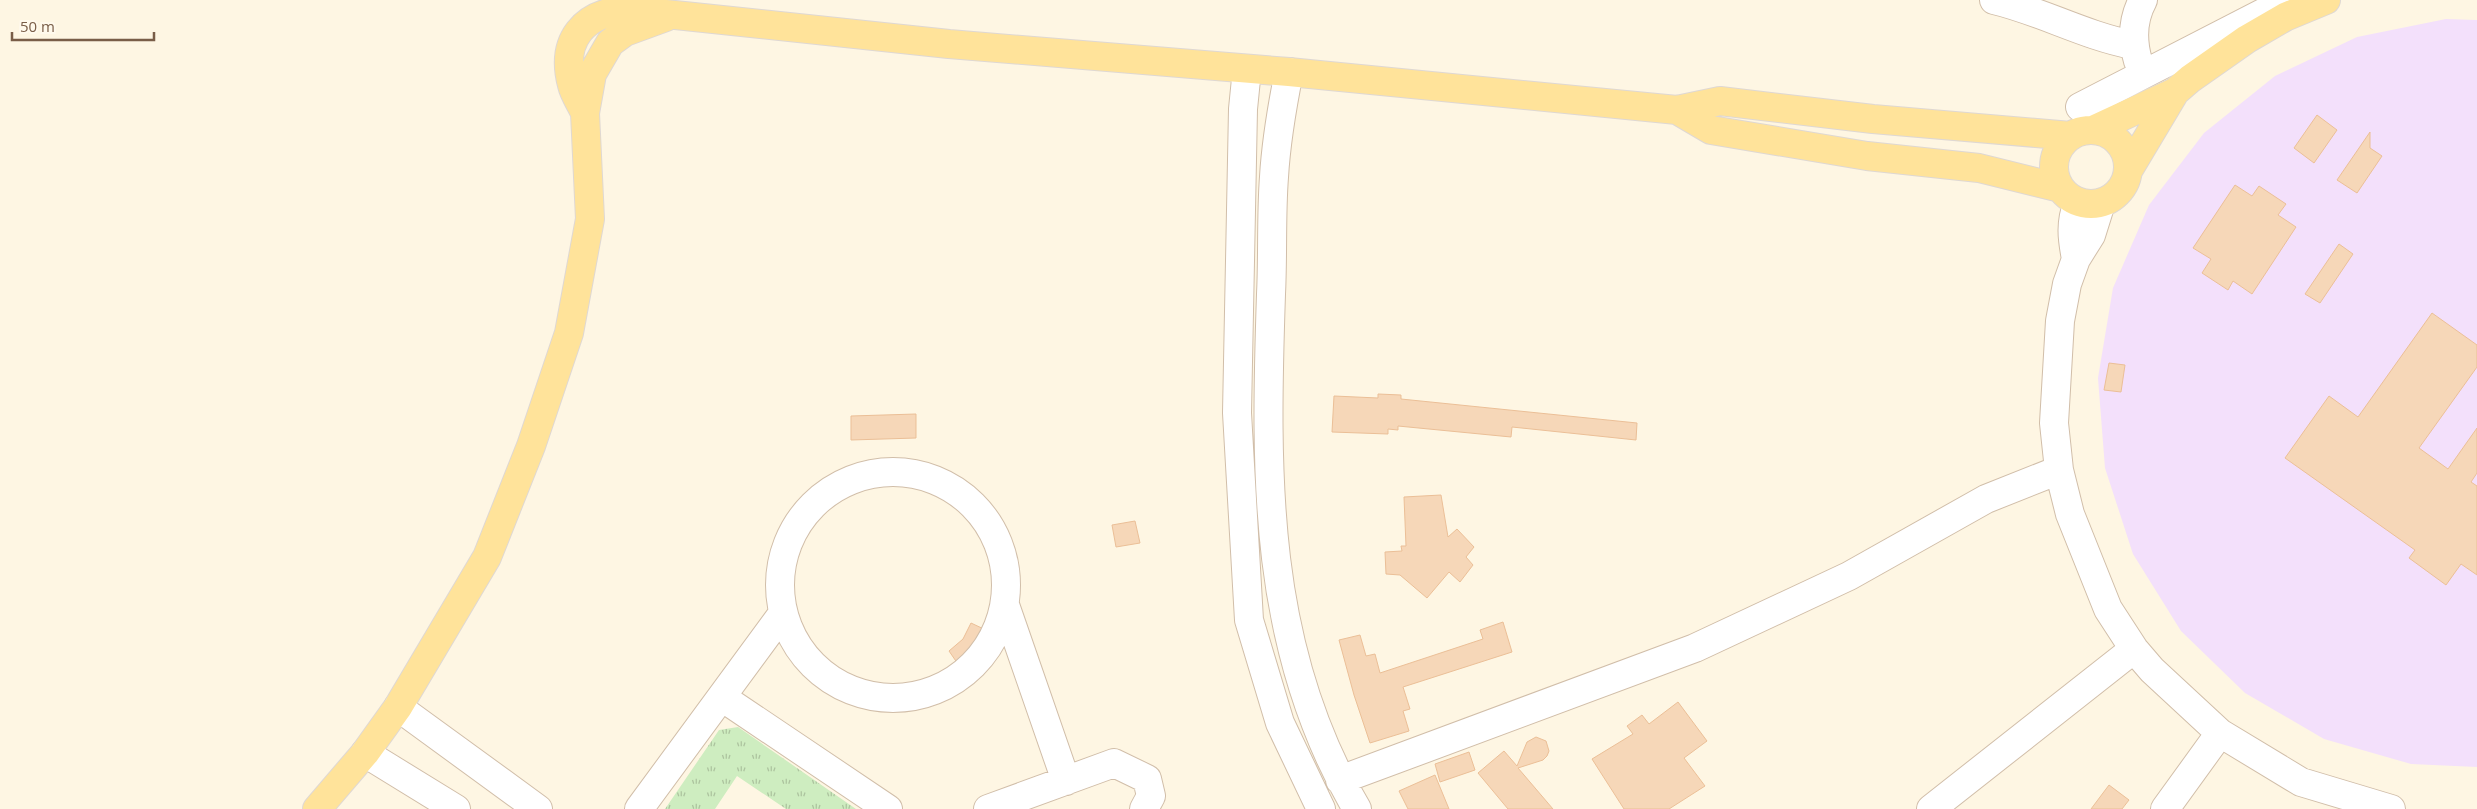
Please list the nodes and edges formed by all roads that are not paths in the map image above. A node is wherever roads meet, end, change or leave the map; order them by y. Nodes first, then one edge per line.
1 (1994, 0) edge
2 (2142, 0) edge
3 (2288, 0) edge
4 (2326, 0) edge
5 (2133, 45) junction
6 (1246, 69) junction
7 (1289, 72) junction
8 (2141, 74) junction
9 (2175, 92) junction
10 (1677, 110) junction
11 (2081, 124) junction
12 (2129, 169) junction
13 (2080, 198) junction
14 (2059, 470) junction
15 (1005, 605) junction
16 (783, 613) junction
17 (2134, 649) junction
18 (723, 698) junction
19 (398, 707) junction
20 (2220, 733) junction
21 (365, 753) junction
22 (1066, 780) junction
23 (1340, 780) junction
24 (317, 809) edge
25 (456, 809) edge
26 (538, 809) edge
27 (639, 809) edge
28 (888, 809) edge
29 (988, 809) edge
30 (1144, 809) edge
31 (1322, 809) edge
32 (1357, 809) edge
33 (1931, 809) edge
34 (2165, 809) edge
35 (2391, 809) edge

1 - 5 street
2 - 5 street
3 - 8 street
4 - 9 main road
5 - 8 street
6 - 7 main road
6 - 19 main road
6 - 31 street
7 - 10 main road
7 - 23 street
8 - 11 street
9 - 11 main road
9 - 12 main road
10 - 11 main road
10 - 13 main road
11 - 12 main road
11 - 13 main road
12 - 13 main road
13 - 14 street
14 - 17 street
14 - 23 street
15 - 16 street
15 - 16 street
15 - 22 street
16 - 18 street
17 - 20 street
17 - 33 street
18 - 27 street
18 - 28 street
19 - 21 main road
19 - 26 street
20 - 34 street
20 - 35 street
21 - 24 main road
21 - 25 street
22 - 29 street
22 - 30 street
23 - 32 street

